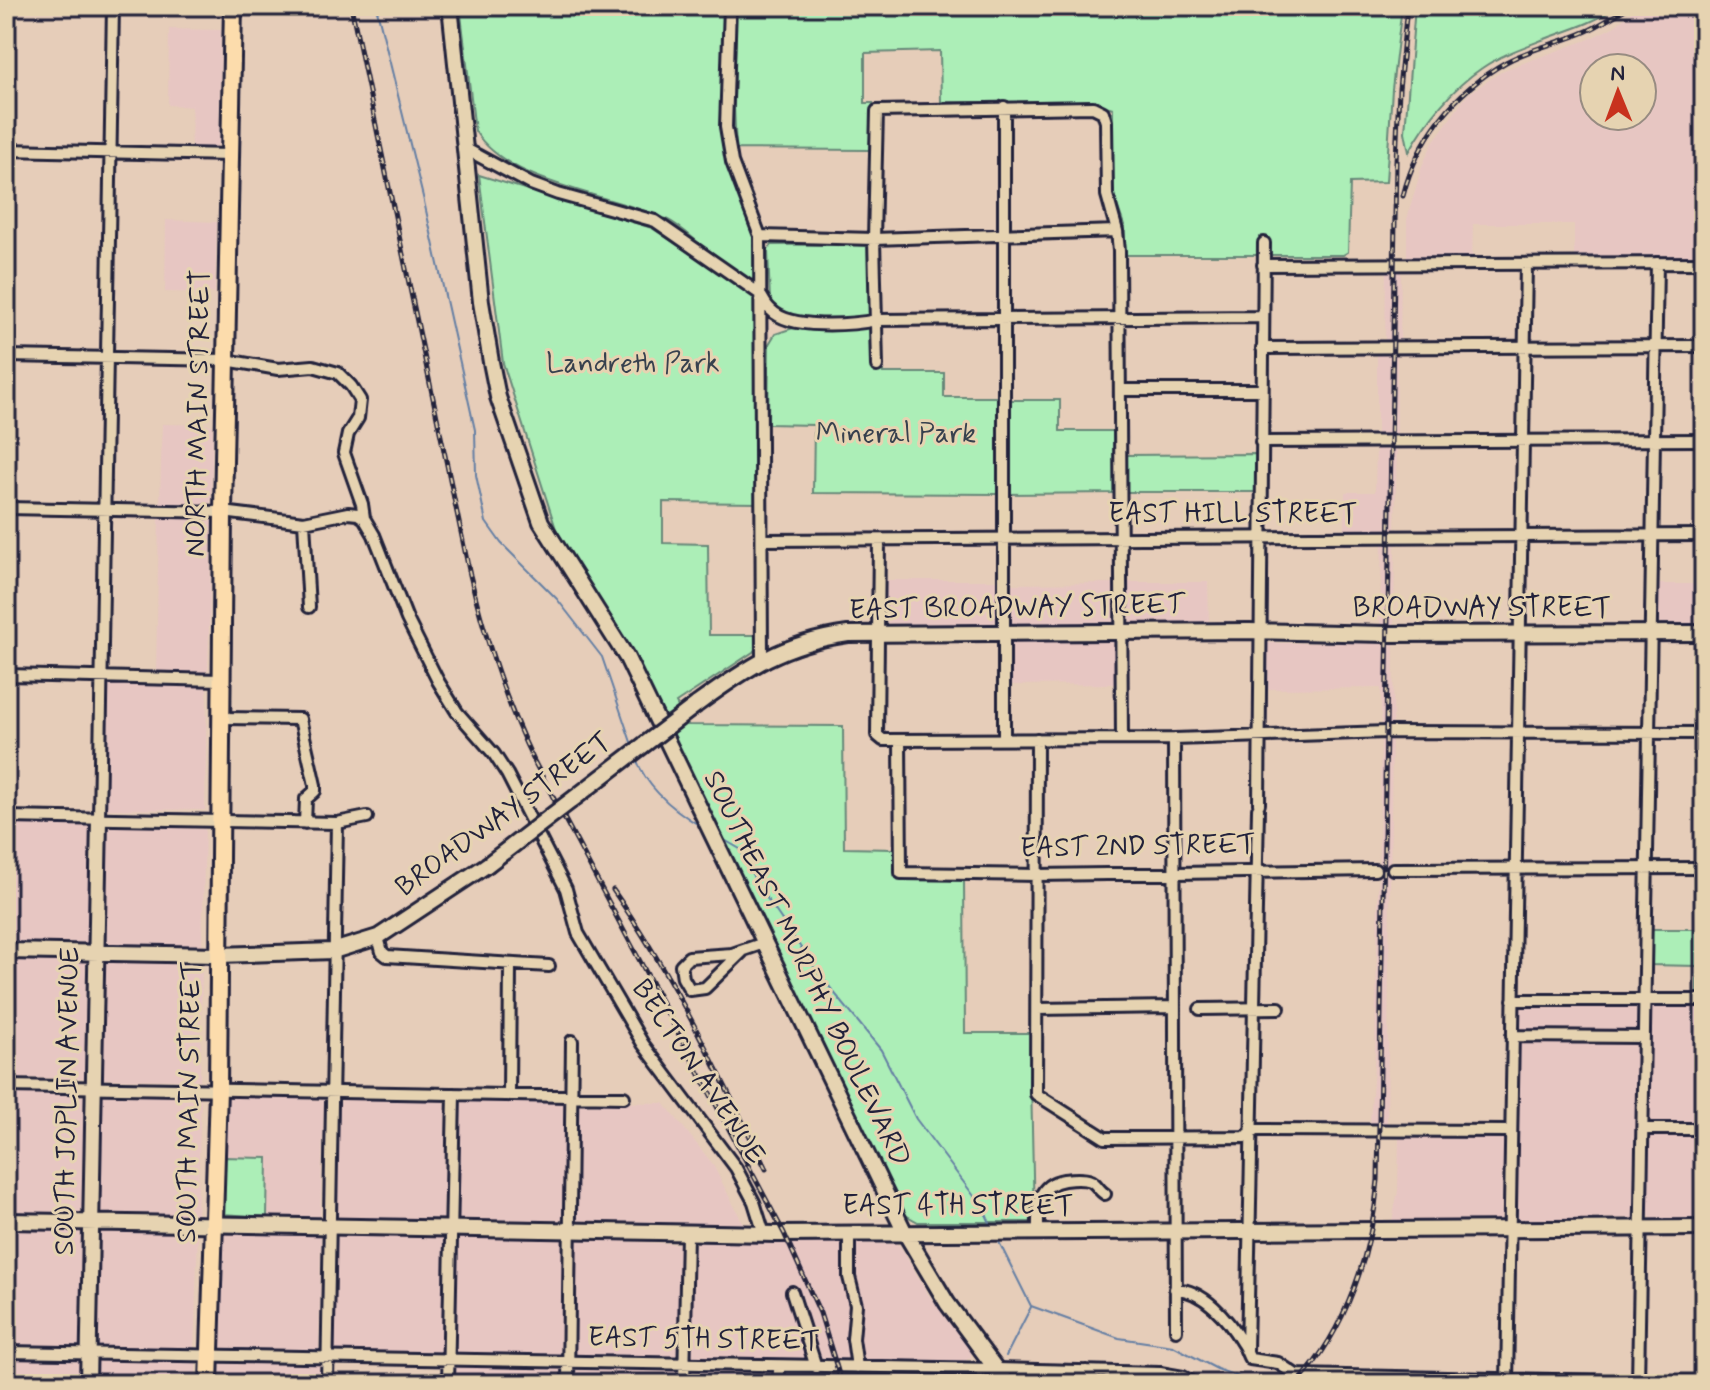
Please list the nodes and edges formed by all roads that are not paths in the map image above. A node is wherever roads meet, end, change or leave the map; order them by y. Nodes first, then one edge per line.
1 (113, 6) edge
2 (233, 6) edge
3 (450, 6) edge
4 (730, 6) edge
5 (1004, 107) junction
6 (464, 148) junction
7 (6, 150) edge
8 (111, 152) junction
9 (230, 155) junction
10 (1117, 231) junction
11 (1005, 234) junction
12 (760, 236) junction
13 (874, 239) junction
14 (1264, 243) dead end
15 (1657, 263) junction
16 (1704, 263) edge
17 (1526, 264) junction
18 (1263, 265) junction
19 (760, 294) junction
20 (1263, 317) junction
21 (1120, 318) junction
22 (1004, 319) junction
23 (877, 320) junction
24 (1525, 346) junction
25 (1655, 346) junction
26 (1704, 346) edge
27 (1262, 348) junction
28 (6, 356) edge
29 (107, 358) junction
30 (226, 360) junction
31 (877, 366) dead end
32 (1120, 390) junction
33 (1262, 390) junction
34 (1654, 440) junction
35 (1704, 440) edge
36 (1523, 441) junction
37 (1261, 442) junction
38 (6, 508) edge
39 (105, 509) junction
40 (223, 512) junction
41 (364, 518) junction
42 (304, 522) junction
43 (1704, 535) edge
44 (1522, 536) junction
45 (1653, 536) junction
46 (1260, 537) junction
47 (1002, 539) junction
48 (1121, 539) junction
49 (762, 540) junction
50 (879, 541) junction
51 (309, 607) dead end
52 (1002, 632) junction
53 (1121, 632) junction
54 (1259, 632) junction
55 (878, 633) junction
56 (1651, 633) junction
57 (1704, 633) edge
58 (1520, 634) junction
59 (762, 659) junction
60 (6, 675) edge
61 (102, 677) junction
62 (222, 680) junction
63 (696, 705) joint
64 (222, 718) junction
65 (1650, 733) junction
66 (1704, 733) edge
67 (1519, 734) junction
68 (1259, 736) junction
69 (1004, 739) junction
70 (1037, 739) junction
71 (1122, 739) junction
72 (1174, 739) junction
73 (900, 740) junction
74 (6, 817) edge
75 (367, 817) dead end
76 (99, 819) junction
77 (221, 822) junction
78 (305, 823) junction
79 (337, 823) junction
80 (1516, 868) junction
81 (1646, 868) junction
82 (1704, 868) edge
83 (1393, 869) dead end
84 (1375, 870) dead end
85 (1257, 872) junction
86 (1174, 873) junction
87 (1037, 875) junction
88 (378, 937) junction
89 (764, 943) junction
90 (6, 951) edge
91 (333, 951) junction
92 (96, 952) junction
93 (742, 952) junction
94 (219, 955) junction
95 (510, 965) junction
96 (549, 966) dead end
97 (1513, 1000) junction
98 (1643, 1000) junction
99 (1704, 1000) edge
100 (1173, 1007) junction
101 (1254, 1008) junction
102 (1279, 1008) dead end
103 (1037, 1009) junction
104 (1200, 1009) dead end
105 (1512, 1036) junction
106 (1643, 1037) junction
107 (572, 1041) dead end
108 (6, 1086) edge
109 (94, 1088) junction
110 (218, 1089) junction
111 (332, 1092) junction
112 (454, 1094) junction
113 (509, 1095) junction
114 (571, 1096) junction
115 (624, 1097) dead end
116 (1644, 1129) junction
117 (1704, 1129) edge
118 (1510, 1131) junction
119 (1251, 1133) junction
120 (1176, 1138) junction
121 (1105, 1194) dead end
122 (6, 1221) edge
123 (91, 1222) junction
124 (213, 1225) junction
125 (330, 1226) junction
126 (451, 1227) junction
127 (1641, 1228) junction
128 (1704, 1228) edge
129 (1509, 1229) junction
130 (568, 1230) junction
131 (1249, 1230) junction
132 (904, 1231) junction
133 (936, 1231) junction
134 (1175, 1231) junction
135 (849, 1232) junction
136 (1038, 1232) junction
137 (687, 1233) junction
138 (764, 1234) junction
139 (918, 1255) junction
140 (1175, 1289) junction
141 (792, 1292) dead end
142 (1176, 1330) dead end
143 (6, 1352) edge
144 (89, 1353) junction
145 (209, 1355) junction
146 (1247, 1355) junction
147 (327, 1357) junction
148 (448, 1360) junction
149 (567, 1362) junction
150 (684, 1363) junction
151 (779, 1366) junction
152 (816, 1367) junction
153 (857, 1367) junction
154 (997, 1369) junction
155 (1086, 1371) junction
156 (1507, 1381) edge
157 (1638, 1382) edge
158 (1704, 1383) edge
159 (88, 1384) edge
160 (209, 1384) edge
161 (327, 1384) edge
162 (448, 1384) edge
163 (568, 1384) edge
164 (684, 1384) edge
165 (779, 1384) edge
166 (1007, 1384) edge
167 (1085, 1384) edge
168 (1196, 1384) edge

1 - 8 street
2 - 9 main road, NORTH MAIN STREET
3 - 6 street, SOUTHEAST MURPHY BOULEVARD
4 - 12 street
5 - 10 street
5 - 11 street
5 - 13 street
6 - 19 street
6 - 89 street, SOUTHEAST MURPHY BOULEVARD
7 - 8 street
8 - 9 street
8 - 29 street
9 - 30 main road, NORTH MAIN STREET
10 - 11 street
10 - 21 street
11 - 13 street
11 - 22 street
12 - 13 street
12 - 19 street
13 - 23 street
14 - 18 street
15 - 16 street
15 - 17 street
15 - 25 street
17 - 18 street
17 - 24 street
18 - 20 street
19 - 23 street
19 - 49 street
20 - 21 street
20 - 27 street
21 - 22 street
21 - 32 street
22 - 23 street
22 - 47 street
23 - 31 street
24 - 25 street
24 - 27 street
24 - 36 street
25 - 26 street
25 - 34 street
27 - 33 street
28 - 29 street
29 - 30 street
29 - 39 street
30 - 40 main road, NORTH MAIN STREET
30 - 41 street, BECTON AVENUE
32 - 33 street
32 - 48 street
33 - 37 street
34 - 35 street
34 - 36 street
34 - 45 street
36 - 37 street
36 - 44 street
37 - 46 street
38 - 39 street
39 - 40 street
39 - 61 street
40 - 42 street
40 - 62 main road, NORTH MAIN STREET
41 - 42 street
41 - 138 street, BECTON AVENUE
42 - 51 street
43 - 45 street, EAST HILL STREET
44 - 45 street, EAST HILL STREET
44 - 46 street, EAST HILL STREET
44 - 58 street
45 - 56 street
46 - 48 street, EAST HILL STREET
46 - 54 street
47 - 48 street, EAST HILL STREET
47 - 50 street, EAST HILL STREET
47 - 52 street
48 - 53 street
49 - 50 street, EAST HILL STREET
49 - 59 street
50 - 55 street
52 - 53 street, EAST BROADWAY STREET
52 - 55 street, EAST BROADWAY STREET
52 - 69 street
53 - 54 street, EAST BROADWAY STREET
53 - 71 street
54 - 58 street, BROADWAY STREET
54 - 68 street
55 - 59 street, EAST BROADWAY STREET
55 - 73 street
56 - 57 street, BROADWAY STREET
56 - 58 street, BROADWAY STREET
56 - 65 street
58 - 67 street
59 - 63 street, EAST BROADWAY STREET
60 - 61 street
61 - 62 street
61 - 76 street
62 - 64 main road, NORTH MAIN STREET
63 - 88 street, BROADWAY STREET, bridge
64 - 77 main road, NORTH MAIN STREET
64 - 78 street
65 - 66 street
65 - 67 street
65 - 81 street
67 - 68 street
67 - 80 street
68 - 72 street
68 - 85 street
69 - 70 street
69 - 73 street
70 - 71 street
70 - 87 street
71 - 72 street
72 - 86 street
73 - 87 street, EAST 2ND STREET
74 - 76 street
75 - 79 street
76 - 77 street
76 - 92 street, SOUTH JOPLIN AVENUE
77 - 78 street
77 - 94 main road, SOUTH MAIN STREET
78 - 79 street
79 - 91 street
80 - 81 street
80 - 83 street
80 - 97 street
81 - 82 street
81 - 98 street
84 - 85 street, EAST 2ND STREET
85 - 86 street, EAST 2ND STREET
85 - 101 street
86 - 87 street, EAST 2ND STREET
86 - 100 street
87 - 103 street
88 - 91 street, BROADWAY STREET
88 - 95 street
89 - 93 street
89 - 132 street, SOUTHEAST MURPHY BOULEVARD
90 - 92 street
91 - 94 street
91 - 111 street
92 - 94 street
92 - 109 street, SOUTH JOPLIN AVENUE
93 - 93 street
94 - 110 main road, SOUTH MAIN STREET
95 - 96 street
95 - 113 street
97 - 98 street
97 - 105 street
98 - 99 street
98 - 106 street
100 - 103 street
100 - 120 street
101 - 102 street
101 - 104 street
101 - 119 street
103 - 120 street
105 - 106 street
105 - 118 street
106 - 116 street
107 - 114 street
108 - 109 street
109 - 110 street
109 - 123 street, SOUTH JOPLIN AVENUE
110 - 111 street
110 - 124 main road, SOUTH MAIN STREET
111 - 112 street
111 - 125 street
112 - 113 street
112 - 126 street
113 - 114 street
114 - 115 street
114 - 130 street
116 - 117 street
116 - 127 street
118 - 119 street
118 - 129 street
119 - 120 street
119 - 131 street
120 - 134 street
121 - 136 street
122 - 123 street, EAST 4TH STREET
123 - 124 street, EAST 4TH STREET
123 - 144 street, SOUTH JOPLIN AVENUE
124 - 125 street, EAST 4TH STREET
124 - 145 main road, SOUTH MAIN STREET
125 - 126 street, EAST 4TH STREET
125 - 147 street
126 - 130 street, EAST 4TH STREET
126 - 148 street
127 - 128 street, EAST 4TH STREET
127 - 129 street, EAST 4TH STREET
127 - 157 street
129 - 131 street, EAST 4TH STREET
129 - 156 street
130 - 137 street, EAST 4TH STREET
130 - 149 street
131 - 134 street, EAST 4TH STREET
131 - 146 street
132 - 133 street, EAST 4TH STREET
132 - 135 street, EAST 4TH STREET
132 - 139 street, SOUTHEAST MURPHY BOULEVARD
133 - 136 street, EAST 4TH STREET
133 - 139 street
134 - 136 street, EAST 4TH STREET
134 - 140 street
135 - 138 street, EAST 4TH STREET
135 - 153 street
137 - 138 street, EAST 4TH STREET
137 - 150 street
139 - 154 street, SOUTHEAST MURPHY BOULEVARD
140 - 142 street
140 - 146 street
141 - 152 street
143 - 144 street, EAST 5TH STREET
144 - 145 street, EAST 5TH STREET
144 - 159 street, SOUTH JOPLIN AVENUE
145 - 147 street, EAST 5TH STREET
145 - 160 main road, SOUTH MAIN STREET
146 - 156 street
147 - 148 street, EAST 5TH STREET
147 - 161 street
148 - 149 street, EAST 5TH STREET
148 - 162 street
149 - 150 street, EAST 5TH STREET
149 - 163 street
150 - 151 street, EAST 5TH STREET
150 - 164 street
151 - 152 street, EAST 5TH STREET
151 - 165 street
152 - 153 street, EAST 5TH STREET
153 - 154 street, EAST 5TH STREET
154 - 155 street, EAST 5TH STREET
154 - 166 street, SOUTHEAST MURPHY BOULEVARD
155 - 167 street
155 - 168 street, EAST 5TH STREET
156 - 157 street
157 - 158 street

